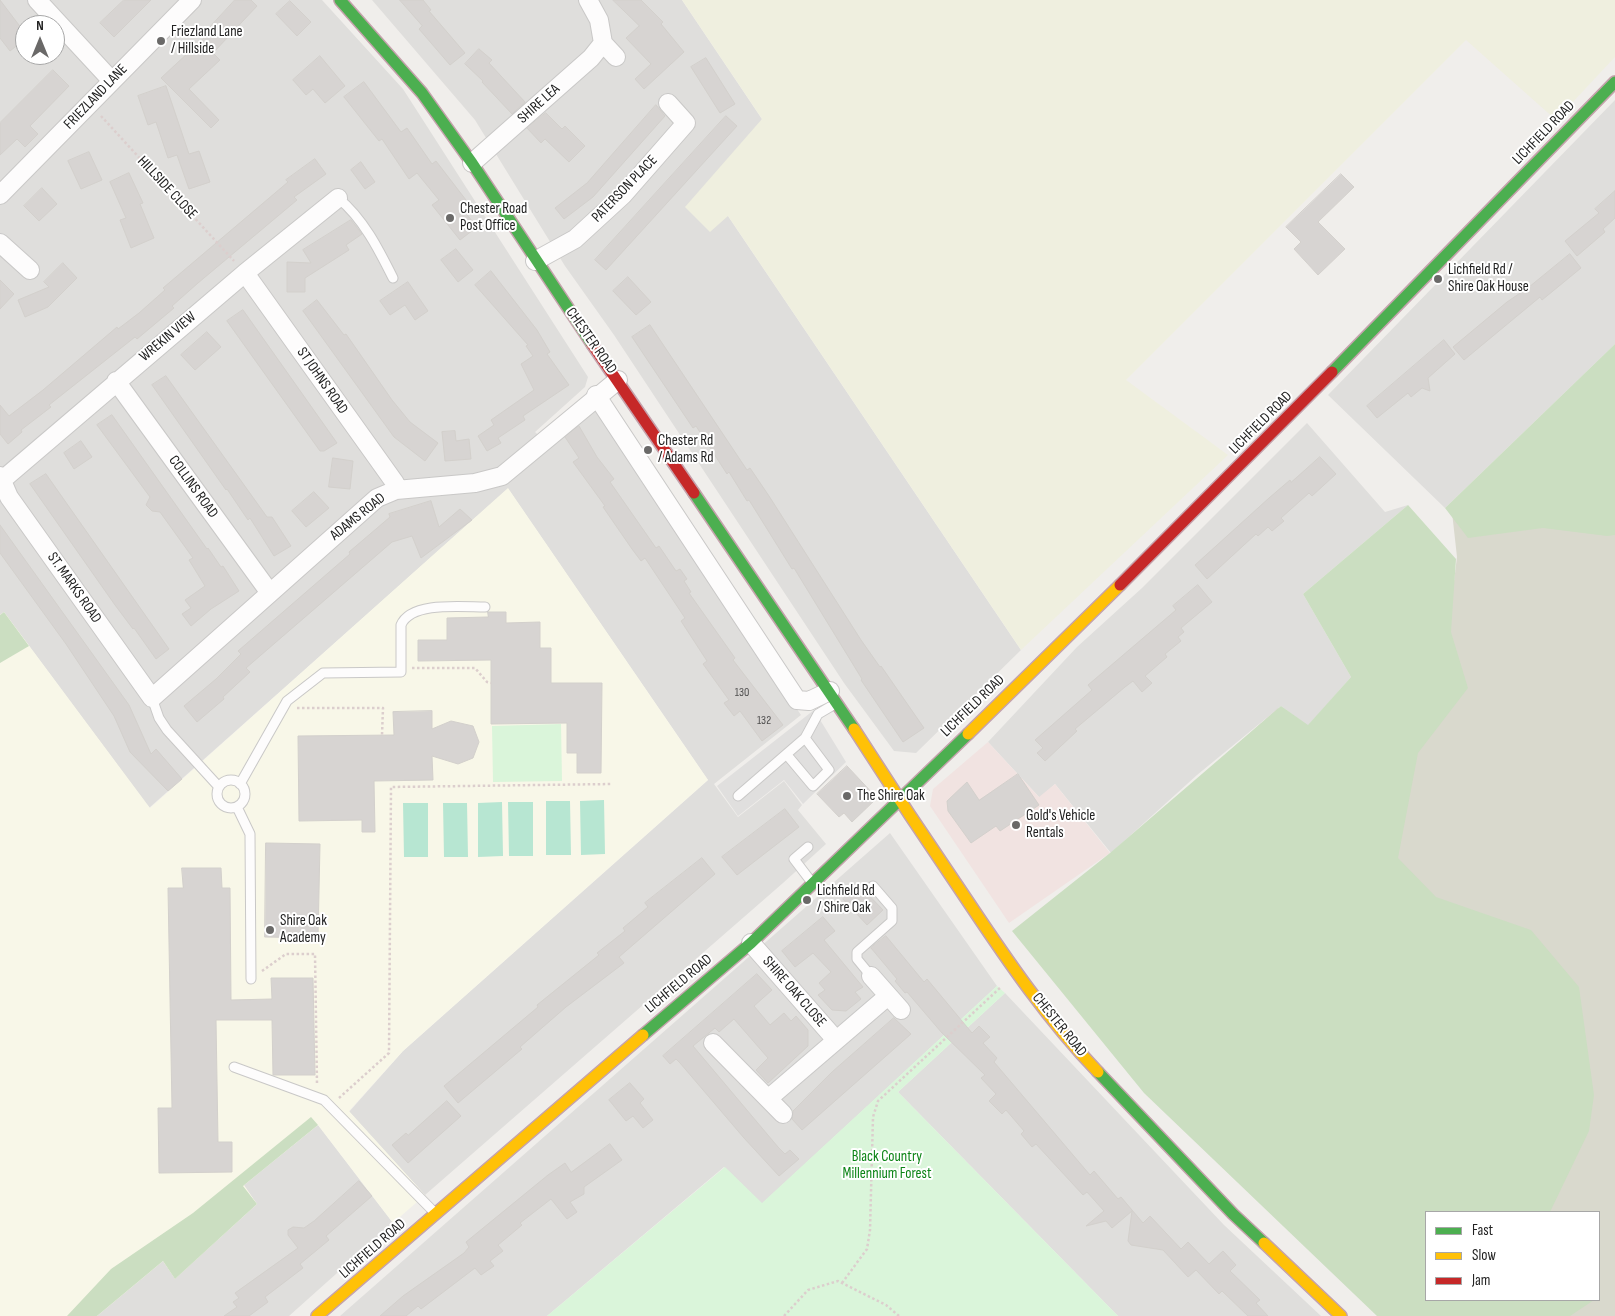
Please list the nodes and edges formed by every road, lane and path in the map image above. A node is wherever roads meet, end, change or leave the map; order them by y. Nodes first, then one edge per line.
1 (36, 0) edge
2 (192, 0) edge
3 (340, 0) edge
4 (588, 0) edge
5 (603, 43) junction
6 (616, 57) dead end
7 (112, 81) junction
8 (1615, 82) edge
9 (90, 104) junction
10 (668, 104) dead end
11 (472, 163) junction
12 (0, 195) edge
13 (338, 198) joint
14 (0, 243) edge
15 (535, 261) junction
16 (30, 270) dead end
17 (245, 273) junction
18 (393, 278) dead end
19 (618, 380) junction
20 (116, 381) junction
21 (596, 395) junction
22 (1, 480) edge
23 (396, 490) junction
24 (270, 594) junction
25 (485, 607) dead end
26 (401, 668) junction
27 (491, 682) dead end
28 (834, 696) junction
29 (152, 698) junction
30 (283, 708) junction
31 (382, 735) dead end
32 (806, 738) junction
33 (787, 755) junction
34 (240, 784) junction
35 (612, 784) dead end
36 (219, 787) junction
37 (738, 796) dead end
38 (899, 800) junction
39 (238, 807) junction
40 (808, 847) dead end
41 (813, 884) junction
42 (874, 886) dead end
43 (751, 943) junction
44 (1016, 973) junction
45 (871, 976) joint
46 (251, 979) joint
47 (888, 996) junction
48 (901, 1010) dead end
49 (836, 1040) junction
50 (713, 1043) dead end
51 (234, 1067) dead end
52 (313, 1096) junction
53 (769, 1098) junction
54 (331, 1106) junction
55 (783, 1114) dead end
56 (436, 1214) junction
57 (842, 1283) junction
58 (317, 1316) edge
59 (784, 1316) edge
60 (899, 1316) edge
61 (1341, 1316) edge

1 - 7 street
2 - 7 street, FRIEZLAND LANE
3 - 11 highway, CHESTER ROAD
4 - 5 street
5 - 6 street
5 - 11 street, SHIRE LEA
7 - 9 street, FRIEZLAND LANE
8 - 38 highway, LICHFIELD ROAD
9 - 12 street, FRIEZLAND LANE
9 - 17 path, HILLSIDE CLOSE
10 - 15 street, PATERSON PLACE
11 - 15 highway, CHESTER ROAD
13 - 17 street, WREKIN VIEW
13 - 18 lane
14 - 16 street
15 - 19 highway, CHESTER ROAD
17 - 20 street, WREKIN VIEW
17 - 23 street, ST JOHNS ROAD
19 - 21 street, ADAMS ROAD
19 - 28 highway, CHESTER ROAD
20 - 22 street, WREKIN VIEW
20 - 24 street, COLLINS ROAD
21 - 23 street, ADAMS ROAD
21 - 28 street, CHESTER ROAD
22 - 29 street, ST. MARKS ROAD
23 - 24 street, ADAMS ROAD
24 - 29 street, ADAMS ROAD
25 - 26 lane
26 - 27 path
26 - 30 lane
28 - 32 lane
28 - 38 highway, CHESTER ROAD
29 - 36 lane
30 - 31 path
30 - 34 lane
32 - 33 lane
32 - 33 lane
33 - 37 lane
34 - 36 lane
34 - 39 lane
35 - 54 path
36 - 39 lane
38 - 41 highway, LICHFIELD ROAD
38 - 44 highway, CHESTER ROAD
39 - 46 lane
40 - 41 lane
41 - 43 highway, LICHFIELD ROAD
42 - 45 lane
43 - 49 street, SHIRE OAK CLOSE
43 - 56 highway, LICHFIELD ROAD
44 - 57 path
44 - 61 highway, CHESTER ROAD
45 - 47 street
46 - 52 path
47 - 48 street
47 - 49 street, SHIRE OAK CLOSE
49 - 53 street, SHIRE OAK CLOSE
50 - 53 street
51 - 52 lane
52 - 54 lane
53 - 55 street
54 - 56 lane
56 - 58 highway, LICHFIELD ROAD
57 - 59 path
57 - 60 path

